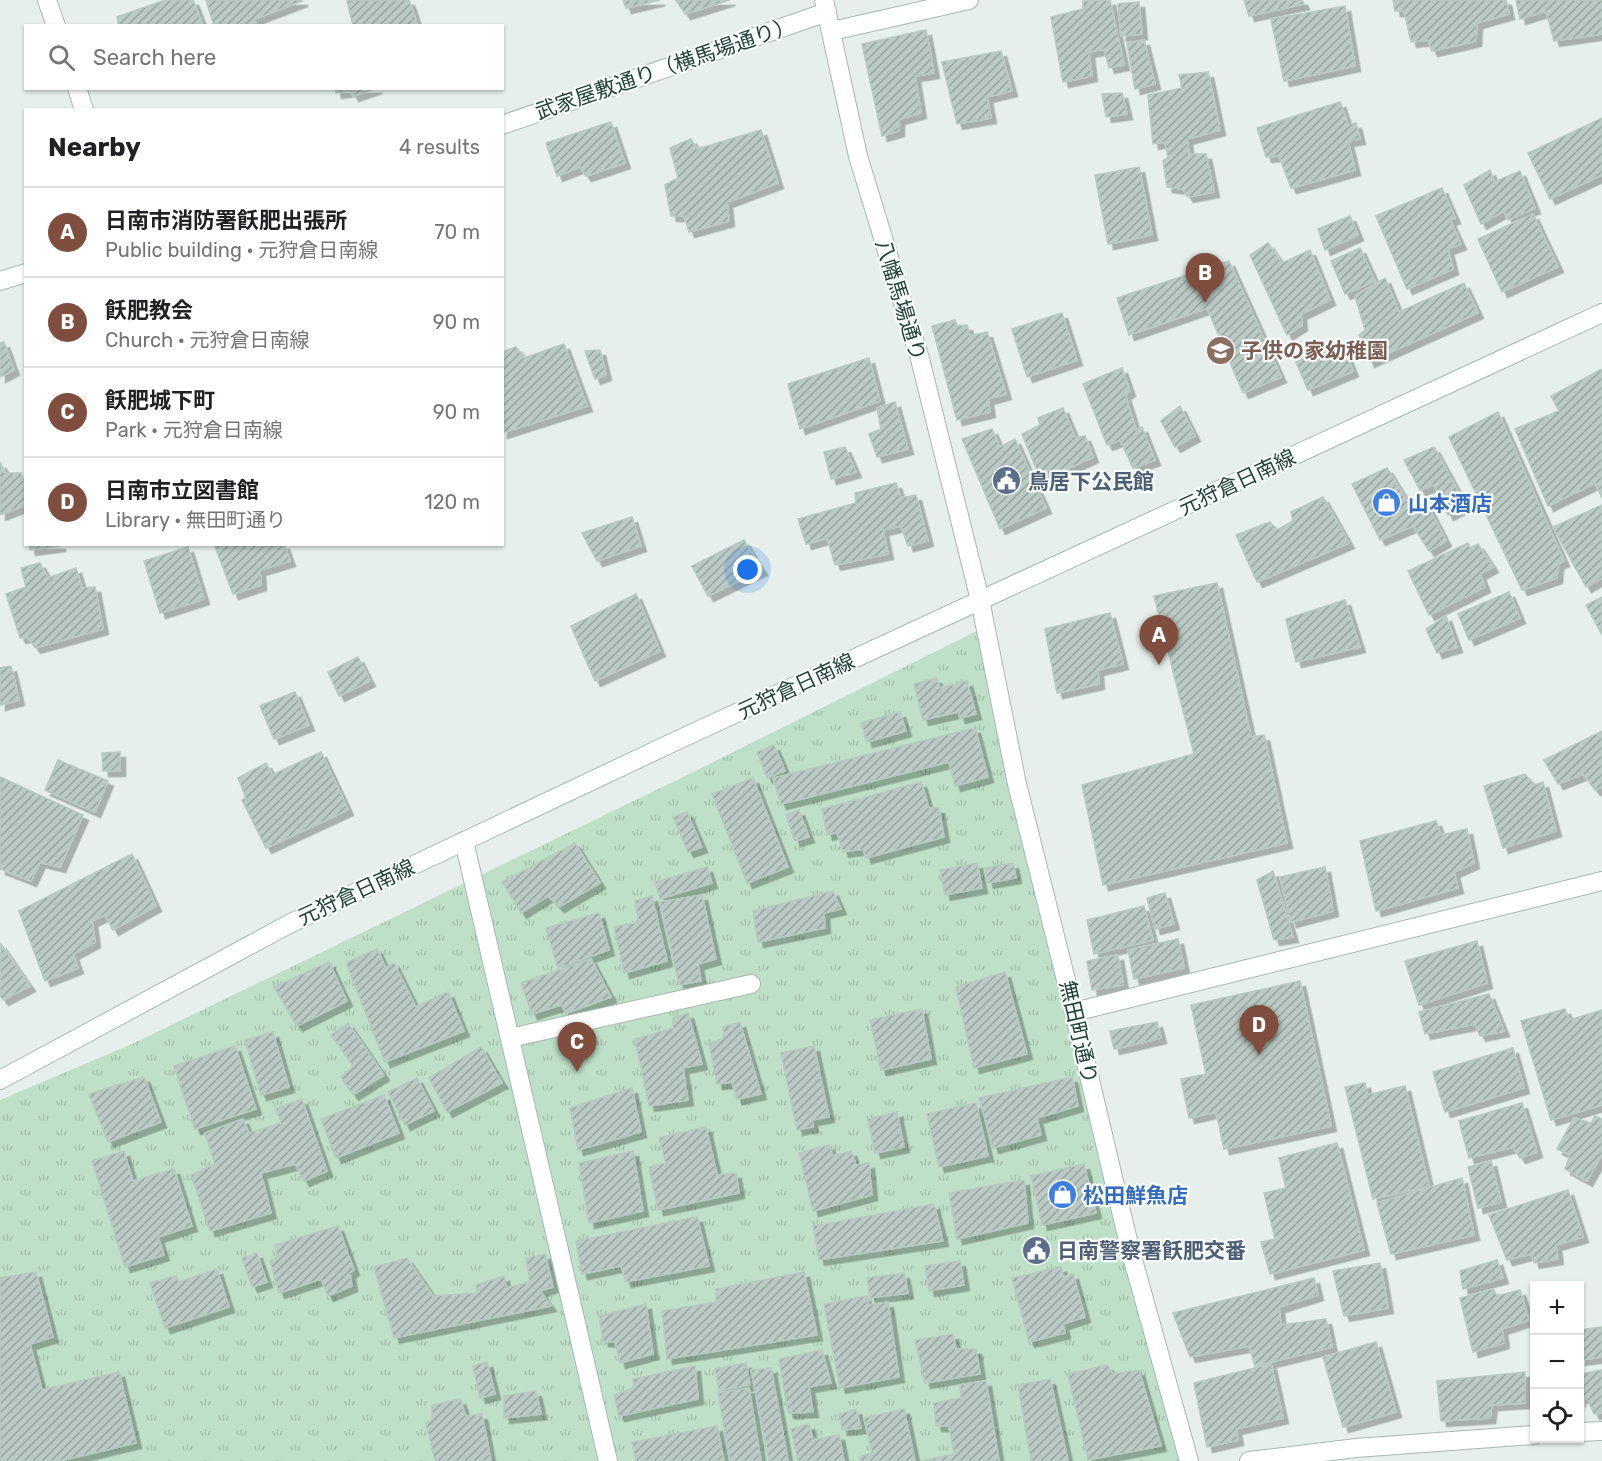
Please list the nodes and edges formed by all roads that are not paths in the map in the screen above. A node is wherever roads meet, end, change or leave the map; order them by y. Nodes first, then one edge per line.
1 (47, 0) edge
2 (969, 0) edge
3 (825, 6) edge
4 (55, 24) edge
5 (832, 31) junction
6 (78, 90) edge
7 (83, 108) edge
8 (504, 123) edge
9 (24, 274) edge
10 (0, 281) edge
11 (1602, 313) edge
12 (980, 600) junction
13 (464, 841) junction
14 (1602, 881) edge
15 (751, 984) dead end
16 (1074, 1012) junction
17 (510, 1038) junction
18 (0, 1080) edge
19 (1602, 1431) edge
20 (1584, 1432) edge
21 (1530, 1436) edge
22 (608, 1461) edge
23 (1189, 1461) edge
24 (1249, 1461) edge

1 - 4 street
2 - 5 street
3 - 5 street, 八幡馬場通り
3 - 8 street, 武家屋敷通り（横馬場通り）
5 - 12 street, 八幡馬場通り
6 - 7 street
9 - 10 street
11 - 12 street, 元狩倉日南線
12 - 13 street, 元狩倉日南線
12 - 16 street, 無田町通り
13 - 17 street
13 - 18 street, 元狩倉日南線
14 - 16 street
15 - 17 street
16 - 23 street, 無田町通り
17 - 22 street
19 - 20 street
21 - 24 street

